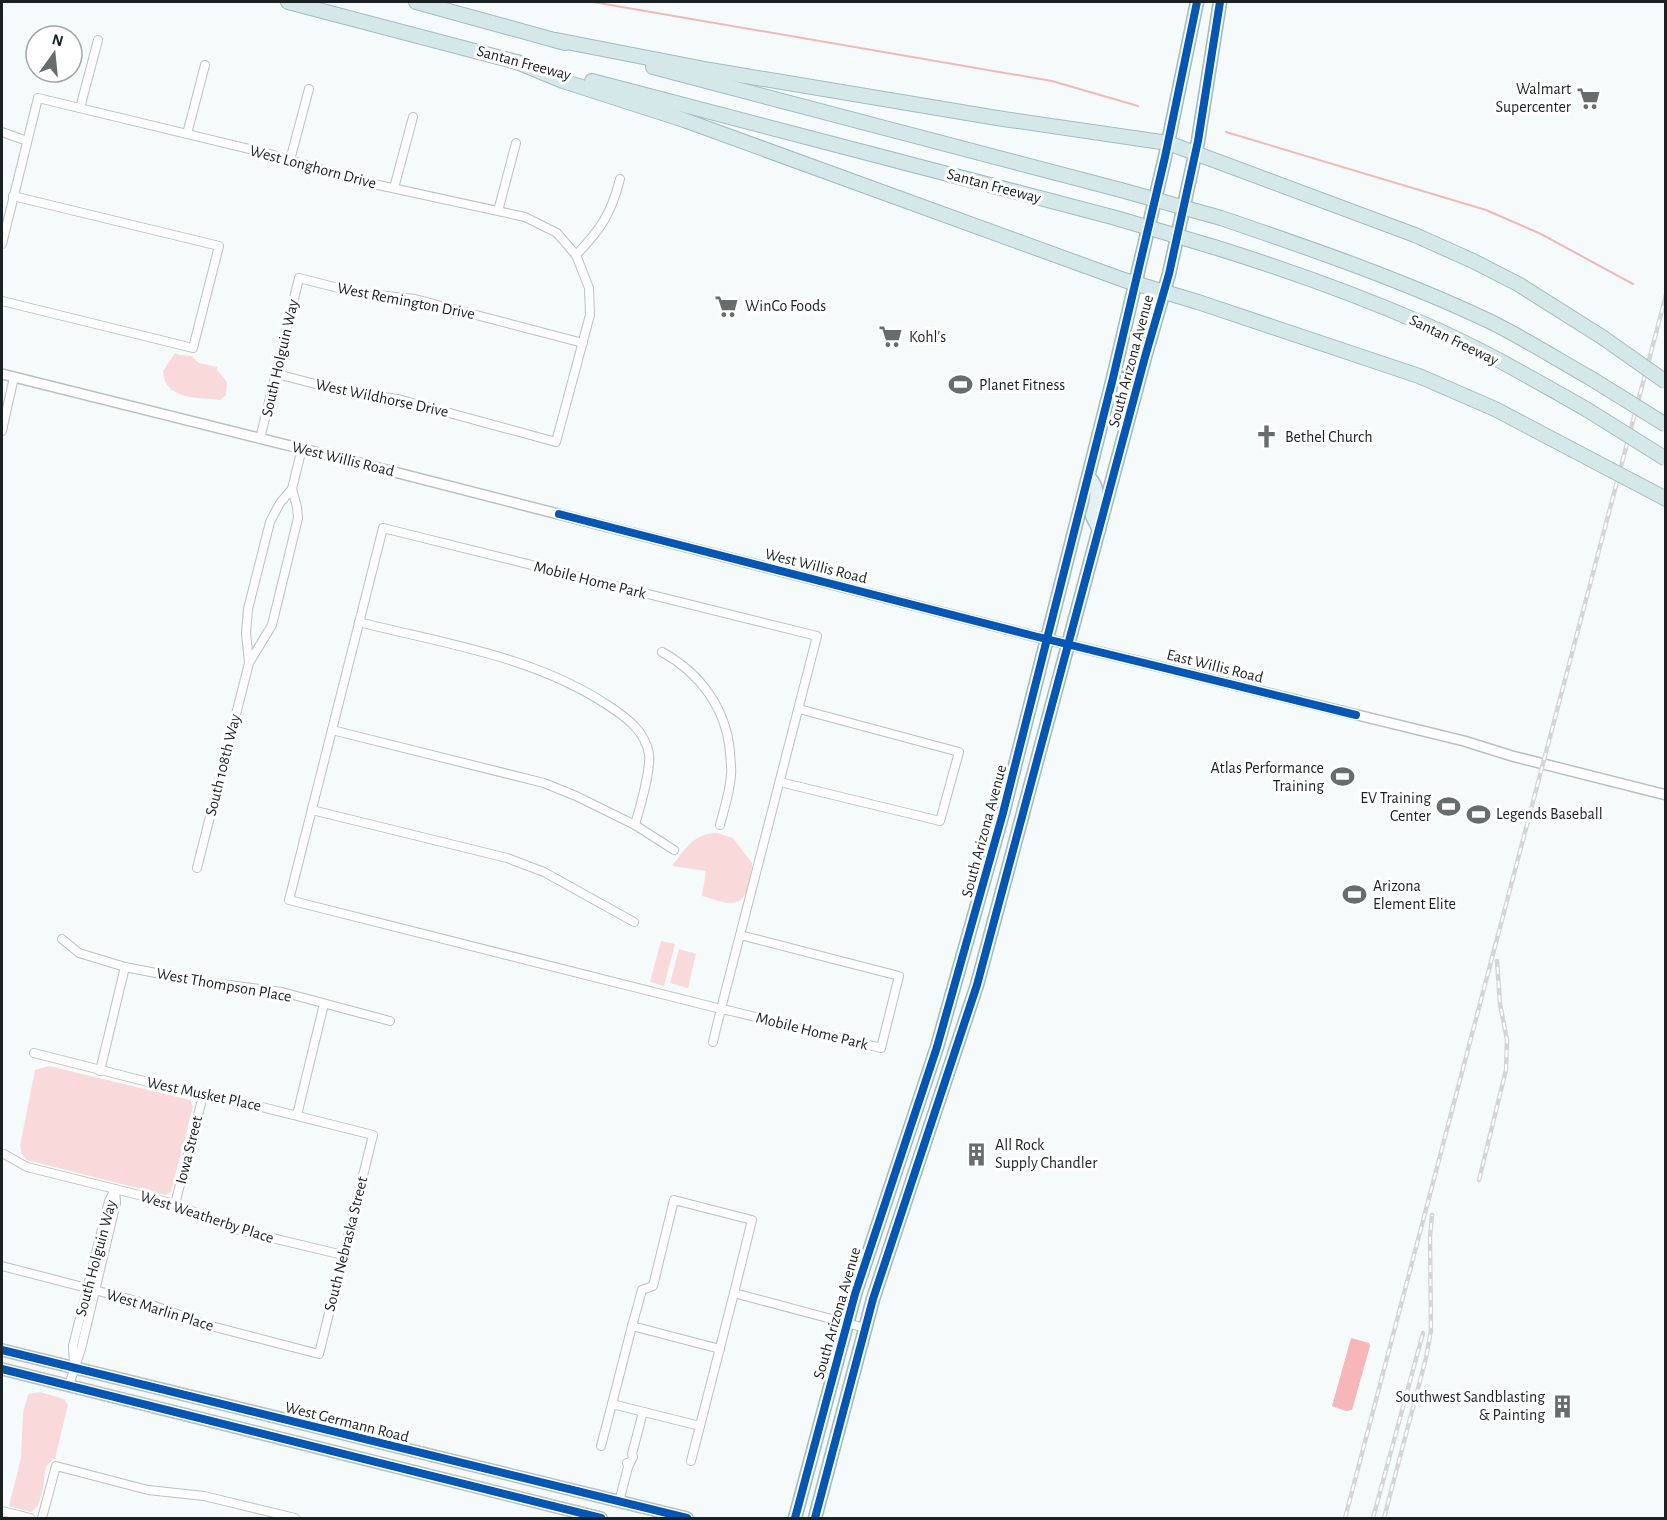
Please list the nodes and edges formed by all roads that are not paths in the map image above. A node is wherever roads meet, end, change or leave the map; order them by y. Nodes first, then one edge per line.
1 (288, 2) edge
2 (416, 2) edge
3 (1197, 2) edge
4 (1220, 2) edge
5 (98, 40) dead end
6 (556, 40) junction
7 (517, 62) junction
8 (205, 65) dead end
9 (309, 89) dead end
10 (80, 108) junction
11 (413, 117) dead end
12 (2, 132) edge
13 (187, 134) junction
14 (27, 141) junction
15 (516, 143) dead end
16 (1168, 143) junction
17 (1195, 153) junction
18 (290, 160) junction
19 (620, 179) dead end
20 (394, 188) junction
21 (13, 196) junction
22 (498, 211) junction
23 (2, 244) edge
24 (576, 255) junction
25 (299, 278) joint
26 (1136, 283) junction
27 (1164, 291) junction
28 (2, 301) edge
29 (583, 343) junction
30 (2, 374) edge
31 (277, 374) junction
32 (14, 377) junction
33 (1665, 382) edge
34 (1665, 424) edge
35 (2, 431) edge
36 (260, 439) junction
37 (556, 442) joint
38 (302, 448) junction
39 (1665, 459) edge
40 (1089, 477) junction
41 (292, 489) junction
42 (1665, 499) edge
43 (1099, 530) junction
44 (359, 622) junction
45 (1048, 640) junction
46 (1067, 645) junction
47 (662, 652) dead end
48 (249, 663) junction
49 (799, 709) junction
50 (332, 730) junction
51 (780, 782) junction
52 (1665, 795) edge
53 (312, 810) junction
54 (635, 825) junction
55 (720, 825) dead end
56 (674, 850) dead end
57 (197, 868) dead end
58 (634, 922) dead end
59 (740, 935) junction
60 (62, 939) dead end
61 (125, 967) junction
62 (324, 1004) junction
63 (721, 1009) junction
64 (390, 1022) dead end
65 (713, 1041) dead end
66 (34, 1053) dead end
67 (100, 1071) junction
68 (203, 1096) junction
69 (297, 1116) junction
70 (373, 1135) joint
71 (4, 1154) dead end
72 (115, 1189) junction
73 (175, 1204) junction
74 (343, 1255) junction
75 (2, 1266) edge
76 (91, 1289) junction
77 (734, 1293) junction
78 (847, 1324) junction
79 (632, 1326) junction
80 (865, 1328) junction
81 (720, 1348) junction
82 (2, 1350) edge
83 (319, 1354) joint
84 (74, 1367) junction
85 (2, 1369) edge
86 (69, 1385) junction
87 (612, 1404) junction
88 (643, 1412) junction
89 (700, 1426) junction
90 (601, 1446) dead end
91 (691, 1461) dead end
92 (570, 1490) junction
93 (619, 1502) junction
94 (565, 1510) junction
95 (2, 1511) edge
96 (30, 1518) edge
97 (42, 1518) edge
98 (295, 1518) edge
99 (601, 1518) edge
100 (687, 1518) edge
101 (795, 1518) edge
102 (815, 1518) edge

1 - 7 highway, Santan Freeway
2 - 6 highway, Santan Freeway
3 - 16 main road, South Arizona Avenue
4 - 17 main road, South Arizona Avenue
5 - 10 street
6 - 16 highway
6 - 34 highway, Santan Freeway, bridge
7 - 26 highway
7 - 39 highway, Santan Freeway, bridge
8 - 13 street
9 - 18 street
10 - 13 street, West Longhorn Drive
10 - 14 street, West Longhorn Drive
11 - 20 street
12 - 14 street
13 - 18 street, West Longhorn Drive
14 - 21 street
15 - 22 street
16 - 17 highway
16 - 26 main road, South Arizona Avenue
17 - 27 main road, South Arizona Avenue
17 - 33 highway, bridge
18 - 20 street, West Longhorn Drive
19 - 24 street
20 - 22 street, West Longhorn Drive
21 - 23 street
21 - 28 street
22 - 24 street, West Longhorn Drive
24 - 29 street, West Longhorn Drive
25 - 29 street, West Remington Drive
25 - 31 street, South Holguin Way
26 - 27 highway
26 - 40 main road, South Arizona Avenue
27 - 42 highway, bridge
27 - 43 main road, South Arizona Avenue
29 - 37 street, West Longhorn Drive
30 - 32 street, West Willis Road
31 - 36 street, South Holguin Way
31 - 37 street, West Wildhorse Drive
32 - 35 street
32 - 36 street, West Willis Road
36 - 38 street, West Willis Road
38 - 41 street, South 108th Way
38 - 45 street, West Willis Road
40 - 43 main road
40 - 45 main road, South Arizona Avenue
41 - 48 street, South 108th Way
41 - 48 street, South 108th Way
43 - 46 main road, South Arizona Avenue
44 - 49 street, Mobile Home Park
44 - 50 street, Mobile Home Park
44 - 54 street
45 - 46 street, West Willis Road
45 - 78 main road, South Arizona Avenue
46 - 52 street, East Willis Road
46 - 80 main road, South Arizona Avenue
47 - 55 street
48 - 57 street, South 108th Way
49 - 51 street, Mobile Home Park
49 - 51 street
50 - 53 street, Mobile Home Park
50 - 54 street
51 - 59 street, Mobile Home Park
53 - 58 street
53 - 63 street, Mobile Home Park
54 - 56 street
59 - 63 street, Mobile Home Park
59 - 63 street, Mobile Home Park
60 - 61 street, West Thompson Place
61 - 62 street, West Thompson Place
61 - 67 street
62 - 64 street, West Thompson Place
62 - 69 street
63 - 65 street, Mobile Home Park
66 - 67 street, West Musket Place
67 - 68 street, West Musket Place
68 - 69 street, West Musket Place
68 - 73 street, Iowa Street
69 - 70 street, West Musket Place
70 - 74 street, South Nebraska Street
71 - 72 street, West Weatherby Place
72 - 73 street, West Weatherby Place
72 - 76 street, South Holguin Way
73 - 74 street, West Weatherby Place
74 - 83 street, South Nebraska Street
75 - 76 street, West Marlin Place
76 - 83 street, West Marlin Place
76 - 84 street, South Holguin Way
77 - 78 street
77 - 79 street
77 - 81 street
78 - 80 street
78 - 101 main road, South Arizona Avenue
79 - 81 street
79 - 87 street
80 - 102 main road, South Arizona Avenue
81 - 89 street
82 - 84 main road, West Germann Road
84 - 86 street, South Holguin Way
84 - 92 main road, West Germann Road
85 - 86 main road, West Germann Road
86 - 94 main road, West Germann Road
87 - 88 street
87 - 90 street
88 - 89 street
88 - 93 street
89 - 91 street
92 - 93 main road, West Germann Road
92 - 94 main road
93 - 100 main road, West Germann Road
94 - 99 main road, West Germann Road
95 - 96 street
97 - 98 street

